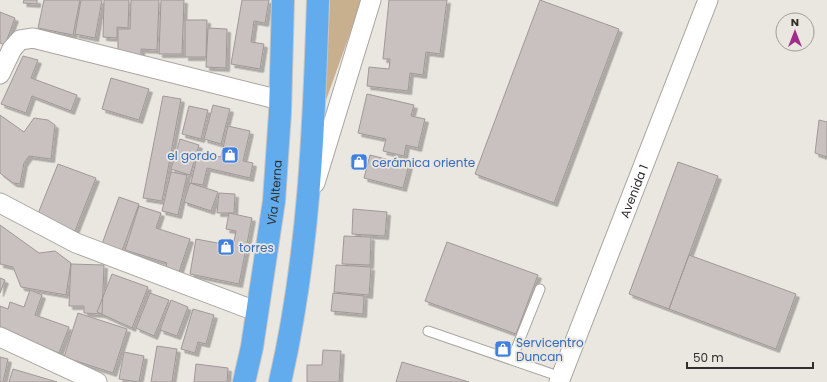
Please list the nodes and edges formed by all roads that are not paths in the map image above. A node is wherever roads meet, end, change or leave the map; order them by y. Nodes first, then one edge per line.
1 (283, 0) edge
2 (318, 0) edge
3 (371, 0) edge
4 (708, 0) edge
5 (0, 74) edge
6 (280, 100) junction
7 (309, 202) junction
8 (0, 203) edge
9 (540, 289) dead end
10 (258, 312) junction
11 (428, 331) dead end
12 (0, 337) edge
13 (512, 359) junction
14 (560, 379) edge
15 (97, 382) edge
16 (244, 382) edge
17 (280, 382) edge

1 - 6 highway, Vía Alterna
2 - 7 highway
3 - 7 street
4 - 14 street, Avenida 1
5 - 6 street
6 - 10 highway, Vía Alterna
7 - 17 highway
8 - 10 street
9 - 13 lane
10 - 16 highway, Vía Alterna
11 - 13 lane
12 - 15 street
13 - 14 lane

